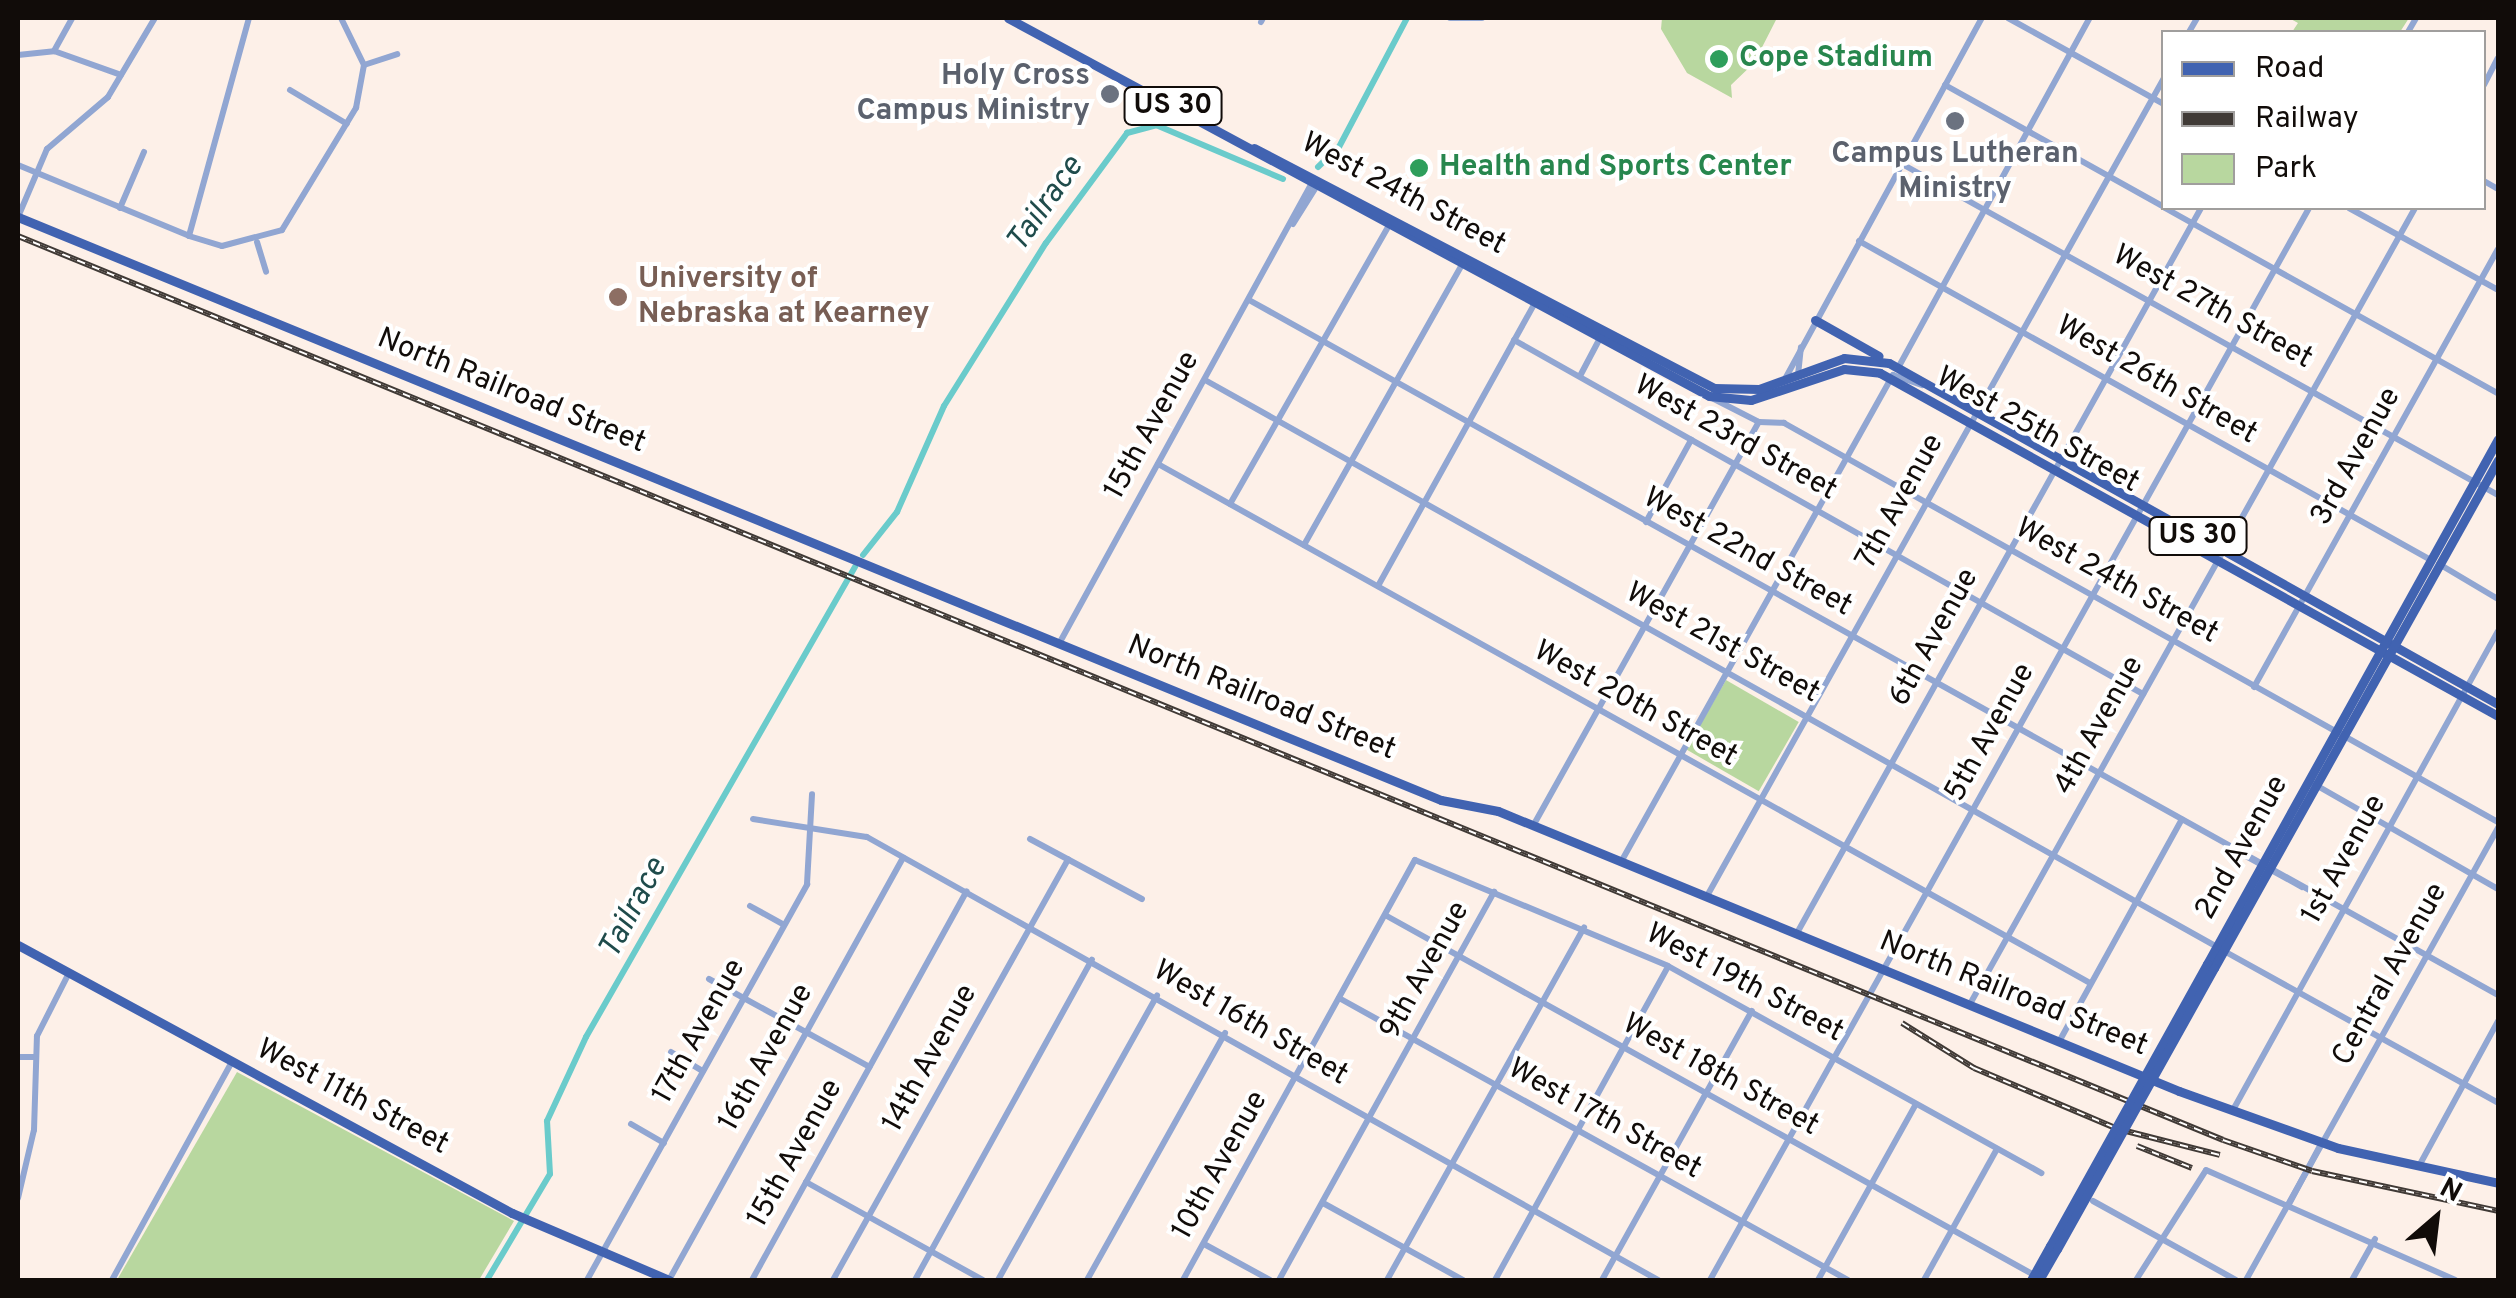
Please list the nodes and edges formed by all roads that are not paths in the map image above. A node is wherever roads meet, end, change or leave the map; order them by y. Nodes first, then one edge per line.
1 (72, 18) edge
2 (155, 18) edge
3 (249, 18) edge
4 (342, 18) edge
5 (1008, 18) edge
6 (1450, 18) edge
7 (1482, 18) edge
8 (1982, 18) edge
9 (2008, 18) edge
10 (2090, 18) edge
11 (54, 51) junction
12 (2071, 52) junction
13 (397, 54) dead end
14 (18, 55) edge
15 (364, 65) junction
16 (122, 76) junction
17 (2161, 83) edge
18 (1945, 85) junction
19 (290, 90) dead end
20 (2153, 98) junction
21 (2161, 102) edge
22 (348, 124) junction
23 (2027, 130) junction
24 (144, 152) dead end
25 (1902, 164) junction
26 (18, 165) edge
27 (36, 172) junction
28 (2109, 176) junction
29 (1316, 182) junction
30 (2161, 205) edge
31 (120, 208) junction
32 (1985, 208) junction
33 (2169, 210) edge
34 (2200, 210) edge
35 (2309, 210) edge
36 (2354, 210) edge
37 (2415, 210) edge
38 (18, 217) edge
39 (1391, 222) junction
40 (2192, 223) junction
41 (189, 236) junction
42 (2400, 236) junction
43 (257, 242) junction
44 (1859, 242) junction
45 (2498, 249) edge
46 (2069, 253) junction
47 (1464, 261) junction
48 (2276, 269) junction
49 (266, 272) dead end
50 (2481, 280) junction
51 (1941, 288) junction
52 (2498, 290) edge
53 (2150, 299) junction
54 (1249, 300) junction
55 (1536, 300) junction
56 (2356, 314) junction
57 (1814, 320) junction
58 (2024, 332) junction
59 (1804, 338) junction
60 (1322, 340) junction
61 (1514, 340) junction
62 (1599, 340) junction
63 (2232, 346) junction
64 (2437, 359) junction
65 (1894, 366) junction
66 (1580, 376) junction
67 (1804, 377) junction
68 (1891, 378) junction
69 (2105, 379) junction
70 (1205, 380) junction
71 (1397, 381) junction
72 (1785, 386) junction
73 (1930, 386) junction
74 (2314, 391) junction
75 (2498, 393) edge
76 (1709, 396) junction
77 (1977, 412) junction
78 (1276, 420) junction
79 (1470, 422) junction
80 (1759, 422) junction
81 (1971, 423) junction
82 (2188, 426) junction
83 (2397, 436) junction
84 (2498, 439) edge
85 (1692, 440) junction
86 (1846, 458) junction
87 (2061, 459) junction
88 (2498, 460) edge
89 (1351, 462) junction
90 (1158, 464) junction
91 (1734, 464) junction
92 (2055, 470) junction
93 (2269, 471) junction
94 (2479, 484) junction
95 (2498, 494) edge
96 (1424, 503) junction
97 (1230, 504) junction
98 (1926, 504) junction
99 (2144, 505) junction
100 (1817, 511) junction
101 (2350, 515) junction
102 (2138, 516) junction
103 (1646, 522) junction
104 (1304, 545) junction
105 (1688, 546) junction
106 (2224, 550) junction
107 (2010, 551) junction
108 (1897, 556) junction
109 (2218, 560) junction
110 (2435, 562) junction
111 (1378, 586) junction
112 (1772, 592) junction
113 (2092, 597) junction
114 (2498, 599) edge
115 (2302, 601) junction
116 (1981, 602) junction
117 (1643, 625) junction
118 (2498, 632) edge
119 (1852, 636) junction
120 (1060, 642) junction
121 (2172, 642) junction
122 (2387, 648) junction
123 (2064, 649) junction
124 (1727, 672) junction
125 (1936, 683) junction
126 (2254, 687) junction
127 (2465, 691) junction
128 (2143, 694) junction
129 (2498, 704) edge
130 (1597, 709) junction
131 (2498, 716) edge
132 (1807, 717) junction
133 (2019, 729) junction
134 (2339, 734) junction
135 (1680, 756) junction
136 (1891, 764) junction
137 (2099, 774) junction
138 (2417, 777) junction
139 (2312, 783) junction
140 (812, 794) dead end
141 (1760, 801) junction
142 (1973, 810) junction
143 (2182, 819) junction
144 (754, 820) dead end
145 (2498, 825) edge
146 (1533, 826) junction
147 (813, 828) junction
148 (2389, 828) junction
149 (1030, 839) dead end
150 (1844, 848) junction
151 (2054, 856) junction
152 (903, 857) junction
153 (1068, 859) junction
154 (1415, 860) joint
155 (1620, 862) junction
156 (2265, 866) junction
157 (2473, 874) junction
158 (2498, 889) edge
159 (967, 892) junction
160 (1494, 892) junction
161 (1926, 894) junction
162 (1707, 896) junction
163 (1142, 899) dead end
164 (2136, 901) junction
165 (750, 906) dead end
166 (2344, 910) junction
167 (1385, 915) junction
168 (784, 925) junction
169 (1030, 926) junction
170 (1584, 927) junction
171 (1797, 933) junction
172 (2007, 938) junction
173 (18, 945) edge
174 (2220, 949) junction
175 (2427, 955) junction
176 (1460, 957) junction
177 (1092, 960) junction
178 (1668, 966) junction
179 (1884, 969) junction
180 (69, 973) junction
181 (709, 979) dead end
182 (2090, 984) junction
183 (2298, 992) junction
184 (2498, 995) edge
185 (1157, 996) junction
186 (744, 998) junction
187 (1340, 998) junction
188 (1542, 1002) junction
189 (1970, 1004) junction
190 (1752, 1010) junction
191 (2498, 1021) edge
192 (807, 1032) junction
193 (1225, 1032) junction
194 (2381, 1039) junction
195 (1414, 1040) junction
196 (2060, 1040) junction
197 (1623, 1048) junction
198 (671, 1052) dead end
199 (34, 1056) junction
200 (1835, 1057) junction
201 (18, 1058) edge
202 (232, 1062) junction
203 (870, 1067) junction
204 (703, 1072) junction
205 (1296, 1078) junction
206 (2464, 1084) junction
207 (1496, 1085) junction
208 (1706, 1094) junction
209 (2498, 1103) edge
210 (1916, 1104) junction
211 (2233, 1111) junction
212 (1370, 1120) junction
213 (631, 1124) dead end
214 (1576, 1130) junction
215 (1789, 1140) junction
216 (664, 1143) junction
217 (2322, 1143) junction
218 (1997, 1150) junction
219 (1452, 1165) junction
220 (2418, 1167) junction
221 (2040, 1173) dead end
222 (1660, 1176) junction
223 (806, 1182) junction
224 (2498, 1183) edge
225 (1871, 1185) junction
226 (18, 1198) edge
227 (2093, 1201) dead end
228 (1323, 1203) junction
229 (2289, 1204) junction
230 (1532, 1210) junction
231 (868, 1217) junction
232 (1743, 1222) junction
233 (1952, 1230) junction
234 (2160, 1238) junction
235 (2375, 1239) junction
236 (1204, 1244) junction
237 (1405, 1248) junction
238 (605, 1250) junction
239 (931, 1252) junction
240 (1616, 1256) junction
241 (1825, 1268) junction
242 (2037, 1279) edge
243 (112, 1280) edge
244 (587, 1280) edge
245 (669, 1280) edge
246 (752, 1280) edge
247 (833, 1280) edge
248 (915, 1280) edge
249 (983, 1280) edge
250 (998, 1280) edge
251 (1086, 1280) edge
252 (1183, 1280) edge
253 (1270, 1280) edge
254 (1279, 1280) edge
255 (1387, 1280) edge
256 (1463, 1280) edge
257 (1495, 1280) edge
258 (1602, 1280) edge
259 (1658, 1280) edge
260 (1710, 1280) edge
261 (1818, 1280) edge
262 (1848, 1280) edge
263 (1924, 1280) edge
264 (2136, 1280) edge
265 (2236, 1280) edge
266 (2246, 1280) edge
267 (2352, 1280) edge
268 (2455, 1280) edge

1 - 11 street
2 - 16 street
3 - 41 street
4 - 15 street
5 - 29 main road, West 24th Street / US 30
6 - 7 street
8 - 18 street
9 - 12 street
10 - 12 street
11 - 14 street
11 - 16 street
12 - 20 street
12 - 23 street
13 - 15 street
15 - 22 street
16 - 27 street
17 - 20 street, 7th Avenue
18 - 23 street
18 - 25 street
19 - 22 street
20 - 21 street
20 - 28 street, 7th Avenue
22 - 43 street
23 - 28 street
23 - 32 street
24 - 31 street
25 - 32 street, West 27th Street
25 - 44 street
26 - 27 street
27 - 31 street
27 - 38 street
28 - 30 street
28 - 46 street, 7th Avenue
29 - 39 main road, West 24th Street / US 30
29 - 54 street, 15th Avenue
31 - 41 street
32 - 46 street, West 27th Street
32 - 51 street
33 - 40 street
34 - 40 street, 6th Avenue
35 - 48 street, 5th Avenue
36 - 42 street
37 - 42 street, 4th Avenue
38 - 120 main road, North Railroad Street
39 - 47 main road, West 24th Street / US 30
39 - 60 street
40 - 48 street
40 - 53 street, 6th Avenue
41 - 43 street
42 - 50 street
42 - 56 street, 4th Avenue
43 - 49 street
44 - 51 street, West 26th Street
44 - 57 street
45 - 50 street, 3rd Avenue
46 - 53 street, West 27th Street
46 - 58 street, 7th Avenue
47 - 55 main road, West 24th Street / US 30
47 - 71 street
48 - 56 street
48 - 63 street, 5th Avenue
50 - 52 street
50 - 64 street, 3rd Avenue
51 - 58 street, West 26th Street
51 - 65 street
53 - 63 street, West 27th Street
53 - 69 street, 6th Avenue
54 - 60 street, West 22nd Street
54 - 70 street, 15th Avenue
55 - 61 street
55 - 62 main road, West 24th Street / US 30
55 - 72 main road, West 24th Street / US 30
56 - 64 street
56 - 74 street, 4th Avenue
57 - 59 street
57 - 65 main road
58 - 69 street, West 26th Street
58 - 77 street, 7th Avenue
59 - 67 street
59 - 72 street
60 - 71 street, West 22nd Street
60 - 78 street
61 - 66 street, West 23rd Street
61 - 79 street
62 - 66 street
62 - 76 main road, West 24th Street / US 30
63 - 74 street, West 27th Street
63 - 82 street, 5th Avenue
64 - 75 street
64 - 83 street, 3rd Avenue
65 - 67 main road, West 25th Street / US 30
65 - 73 main road, West 25th Street / US 30
66 - 85 street, West 23rd Street
67 - 68 main road, West 25th Street / US 30
67 - 72 main road, West 24th Street / US 30
68 - 73 street
68 - 81 main road, West 25th Street / US 30
68 - 86 street
69 - 82 street, West 26th Street
69 - 87 street, 6th Avenue
70 - 78 street, West 21st Street
70 - 90 street, 15th Avenue
71 - 79 street, West 22nd Street
71 - 89 street
72 - 76 main road, West 24th Street / US 30
73 - 77 main road, West 25th Street / US 30
74 - 83 street, West 27th Street
74 - 93 street, 4th Avenue
76 - 80 street, West 24th Street
77 - 81 street, 7th Avenue
77 - 87 main road, West 25th Street / US 30
78 - 89 street, West 21st Street
78 - 97 street
79 - 96 street
79 - 103 street, West 22nd Street
80 - 86 street, West 24th Street
80 - 91 street
81 - 92 main road, West 25th Street / US 30
81 - 98 street, 7th Avenue
82 - 93 street, West 26th Street
82 - 99 street, 5th Avenue
83 - 94 street, West 27th Street
83 - 101 street, 3rd Avenue
84 - 94 main road, 2nd Avenue
85 - 91 street, West 23rd Street
85 - 103 street
86 - 98 street, West 24th Street
86 - 100 street
87 - 92 street, 6th Avenue
87 - 99 main road, West 25th Street / US 30
88 - 94 main road, 2nd Avenue
89 - 96 street, West 21st Street
89 - 104 street
90 - 97 street, West 20th Street
90 - 120 street, 15th Avenue
91 - 100 street, West 23rd Street
91 - 105 street
92 - 102 main road, West 25th Street / US 30
92 - 107 street, 6th Avenue
93 - 101 street, West 26th Street
93 - 106 street, 4th Avenue
94 - 95 street, West 27th Street
94 - 110 main road, 2nd Avenue
96 - 111 street
96 - 117 street, West 21st Street
97 - 104 street, West 20th Street
98 - 107 street, West 24th Street
98 - 108 street, 7th Avenue
99 - 102 street, 5th Avenue
99 - 106 main road, West 25th Street / US 30
100 - 108 street, West 23rd Street
100 - 112 street
101 - 110 street, West 26th Street
101 - 115 street, 3rd Avenue
102 - 109 main road, West 25th Street / US 30
102 - 113 street, 5th Avenue
103 - 105 street, West 22nd Street
104 - 111 street, West 20th Street
105 - 112 street, West 22nd Street
105 - 117 street
106 - 109 street, 4th Avenue
106 - 115 main road, West 25th Street / US 30
107 - 113 street, West 24th Street
107 - 116 street, 6th Avenue
108 - 116 street, West 23rd Street
108 - 119 street, 7th Avenue
109 - 115 main road, West 25th Street / US 30
109 - 121 street, 4th Avenue
110 - 114 street, West 26th Street
110 - 122 main road, 2nd Avenue
111 - 130 street, West 20th Street
112 - 119 street, West 22nd Street
112 - 124 street
113 - 121 street, West 24th Street
113 - 123 street, 5th Avenue
115 - 122 main road, West 25th Street / US 30
115 - 126 street, 3rd Avenue
116 - 123 street, West 23rd Street
116 - 125 street, 6th Avenue
117 - 124 street, West 21st Street
117 - 130 street
118 - 127 street, 1st Avenue
119 - 125 street, West 22nd Street
119 - 132 street, 7th Avenue
120 - 146 main road, North Railroad Street
121 - 126 street, West 24th Street
121 - 128 street, 4th Avenue
122 - 127 main road, West 25th Street / US 30
122 - 134 main road, 2nd Avenue
123 - 128 street, West 23rd Street
123 - 133 street, 5th Avenue
124 - 132 street, West 21st Street
124 - 135 street
125 - 133 street, West 22nd Street
125 - 136 street, 6th Avenue
126 - 134 street, West 24th Street
127 - 129 main road, West 25th Street / US 30
127 - 131 main road, West 25th Street / US 30
127 - 138 street, 1st Avenue
128 - 137 street, 4th Avenue
130 - 135 street, West 20th Street
130 - 146 street
132 - 136 street, West 21st Street
132 - 141 street, 7th Avenue
133 - 137 street, West 22nd Street
133 - 142 street, 5th Avenue
134 - 138 street, West 24th Street
134 - 139 main road, 2nd Avenue
135 - 141 street, West 20th Street
135 - 155 street
136 - 142 street, West 21st Street
136 - 150 street, 6th Avenue
137 - 143 street, West 22nd Street
137 - 151 street, 4th Avenue
138 - 145 street, West 24th Street
138 - 148 street, 1st Avenue
139 - 148 street
139 - 156 main road, 2nd Avenue
140 - 147 street, 17th Avenue
141 - 150 street, West 20th Street
141 - 162 street, 7th Avenue
142 - 151 street, West 21st Street
142 - 161 street, 5th Avenue
143 - 156 street, West 22nd Street
143 - 164 street
144 - 147 street, West 16th Street
145 - 157 street, Central Avenue
146 - 155 main road, North Railroad Street
147 - 152 street, West 16th Street
147 - 168 street, 17th Avenue
148 - 157 street
148 - 166 street, 1st Avenue
149 - 153 street
150 - 161 street, West 20th Street
150 - 171 street, 6th Avenue
151 - 164 street, West 21st Street
151 - 172 street, 4th Avenue
152 - 159 street, West 16th Street
152 - 192 street, 16th Avenue
153 - 163 street
153 - 169 street, 14th Avenue
154 - 160 street, West 19th Street
154 - 167 street, 10th Avenue
155 - 162 main road, North Railroad Street
156 - 166 street, West 22nd Street
156 - 174 main road, 2nd Avenue
157 - 158 street
157 - 175 street, Central Avenue
159 - 169 street, West 16th Street
159 - 203 street, 15th Avenue
160 - 170 street, West 19th Street
160 - 176 street, 9th Avenue
161 - 172 street, West 20th Street
161 - 179 street, 5th Avenue
162 - 171 main road, North Railroad Street
164 - 174 street, West 21st Street
164 - 182 street
165 - 168 street
166 - 175 street, West 22nd Street
166 - 183 street, 1st Avenue
167 - 176 street, West 18th Street
167 - 187 street, 10th Avenue
168 - 186 street, 17th Avenue
169 - 177 street, West 16th Street
169 - 231 street, 14th Avenue
170 - 178 street, West 19th Street
170 - 188 street
171 - 179 main road, North Railroad Street
172 - 182 street, West 20th Street
172 - 189 street, 4th Avenue
173 - 180 main road, West 11th Street
174 - 183 street, West 21st Street
174 - 242 main road, 2nd Avenue, bridge
175 - 184 street, West 22nd Street
175 - 194 street, Central Avenue
176 - 188 street, West 18th Street
176 - 195 street, 9th Avenue
177 - 185 street, West 16th Street
177 - 239 street
178 - 190 street, West 19th Street
178 - 197 street
179 - 189 main road, North Railroad Street
179 - 200 street, 5th Avenue
180 - 199 street
180 - 202 main road, West 11th Street
181 - 186 street
182 - 196 street
183 - 194 street, West 21st Street
183 - 211 street, 1st Avenue
185 - 193 street, West 16th Street
185 - 250 street
186 - 192 street
186 - 204 street, 17th Avenue
187 - 195 street, West 17th Street
187 - 205 street, 10th Avenue
188 - 197 street, West 18th Street
188 - 207 street
189 - 196 main road, North Railroad Street
190 - 200 street, West 19th Street
190 - 208 street
191 - 206 street
192 - 203 street
192 - 245 street, 16th Avenue
193 - 205 street, West 16th Street
193 - 251 street
194 - 206 street, West 21st Street
194 - 217 street, Central Avenue
195 - 207 street, West 17th Street
195 - 212 street, 9th Avenue
196 - 211 main road, North Railroad Street
197 - 208 street, West 18th Street
197 - 214 street
198 - 204 street
199 - 201 street
199 - 226 street
200 - 210 street, West 19th Street
200 - 215 street, 5th Avenue
202 - 238 main road, West 11th Street
202 - 243 street
203 - 223 street, 15th Avenue
204 - 216 street, 17th Avenue
205 - 212 street, West 16th Street
205 - 236 street, 10th Avenue
206 - 209 street, West 21st Street
206 - 220 street
207 - 214 street, West 17th Street
207 - 219 street
208 - 215 street, West 18th Street
208 - 222 street
210 - 218 street, West 19th Street
210 - 225 street
211 - 217 main road, North Railroad Street
212 - 219 street, West 16th Street
212 - 228 street, 9th Avenue
213 - 216 street
214 - 222 street, West 17th Street
214 - 230 street
215 - 225 street, West 18th Street
215 - 232 street, 5th Avenue
216 - 238 street, 17th Avenue
217 - 220 main road, North Railroad Street
217 - 229 street, Central Avenue
218 - 221 street, West 19th Street
218 - 233 street
219 - 230 street, West 16th Street
219 - 237 street
220 - 224 main road, North Railroad Street
222 - 232 street, West 17th Street
222 - 240 street
223 - 231 street
223 - 246 street, 15th Avenue
225 - 233 street, West 18th Street
225 - 241 street
227 - 234 street
228 - 237 street
228 - 254 street, 9th Avenue
229 - 234 street
229 - 235 street
229 - 266 street, Central Avenue
230 - 240 street, West 16th Street
230 - 257 street
231 - 239 street
231 - 247 street, 14th Avenue
232 - 241 street, West 17th Street
232 - 260 street, 5th Avenue
233 - 242 street, West 18th Street
233 - 263 street
234 - 264 street
234 - 265 street
235 - 267 street
235 - 268 street
236 - 252 street, 10th Avenue
236 - 253 street
237 - 255 street
237 - 256 street
238 - 244 street, 17th Avenue
238 - 245 main road, West 11th Street
239 - 248 street
239 - 249 street
240 - 258 street
240 - 259 street, West 16th Street
241 - 261 street
241 - 262 street, West 17th Street

